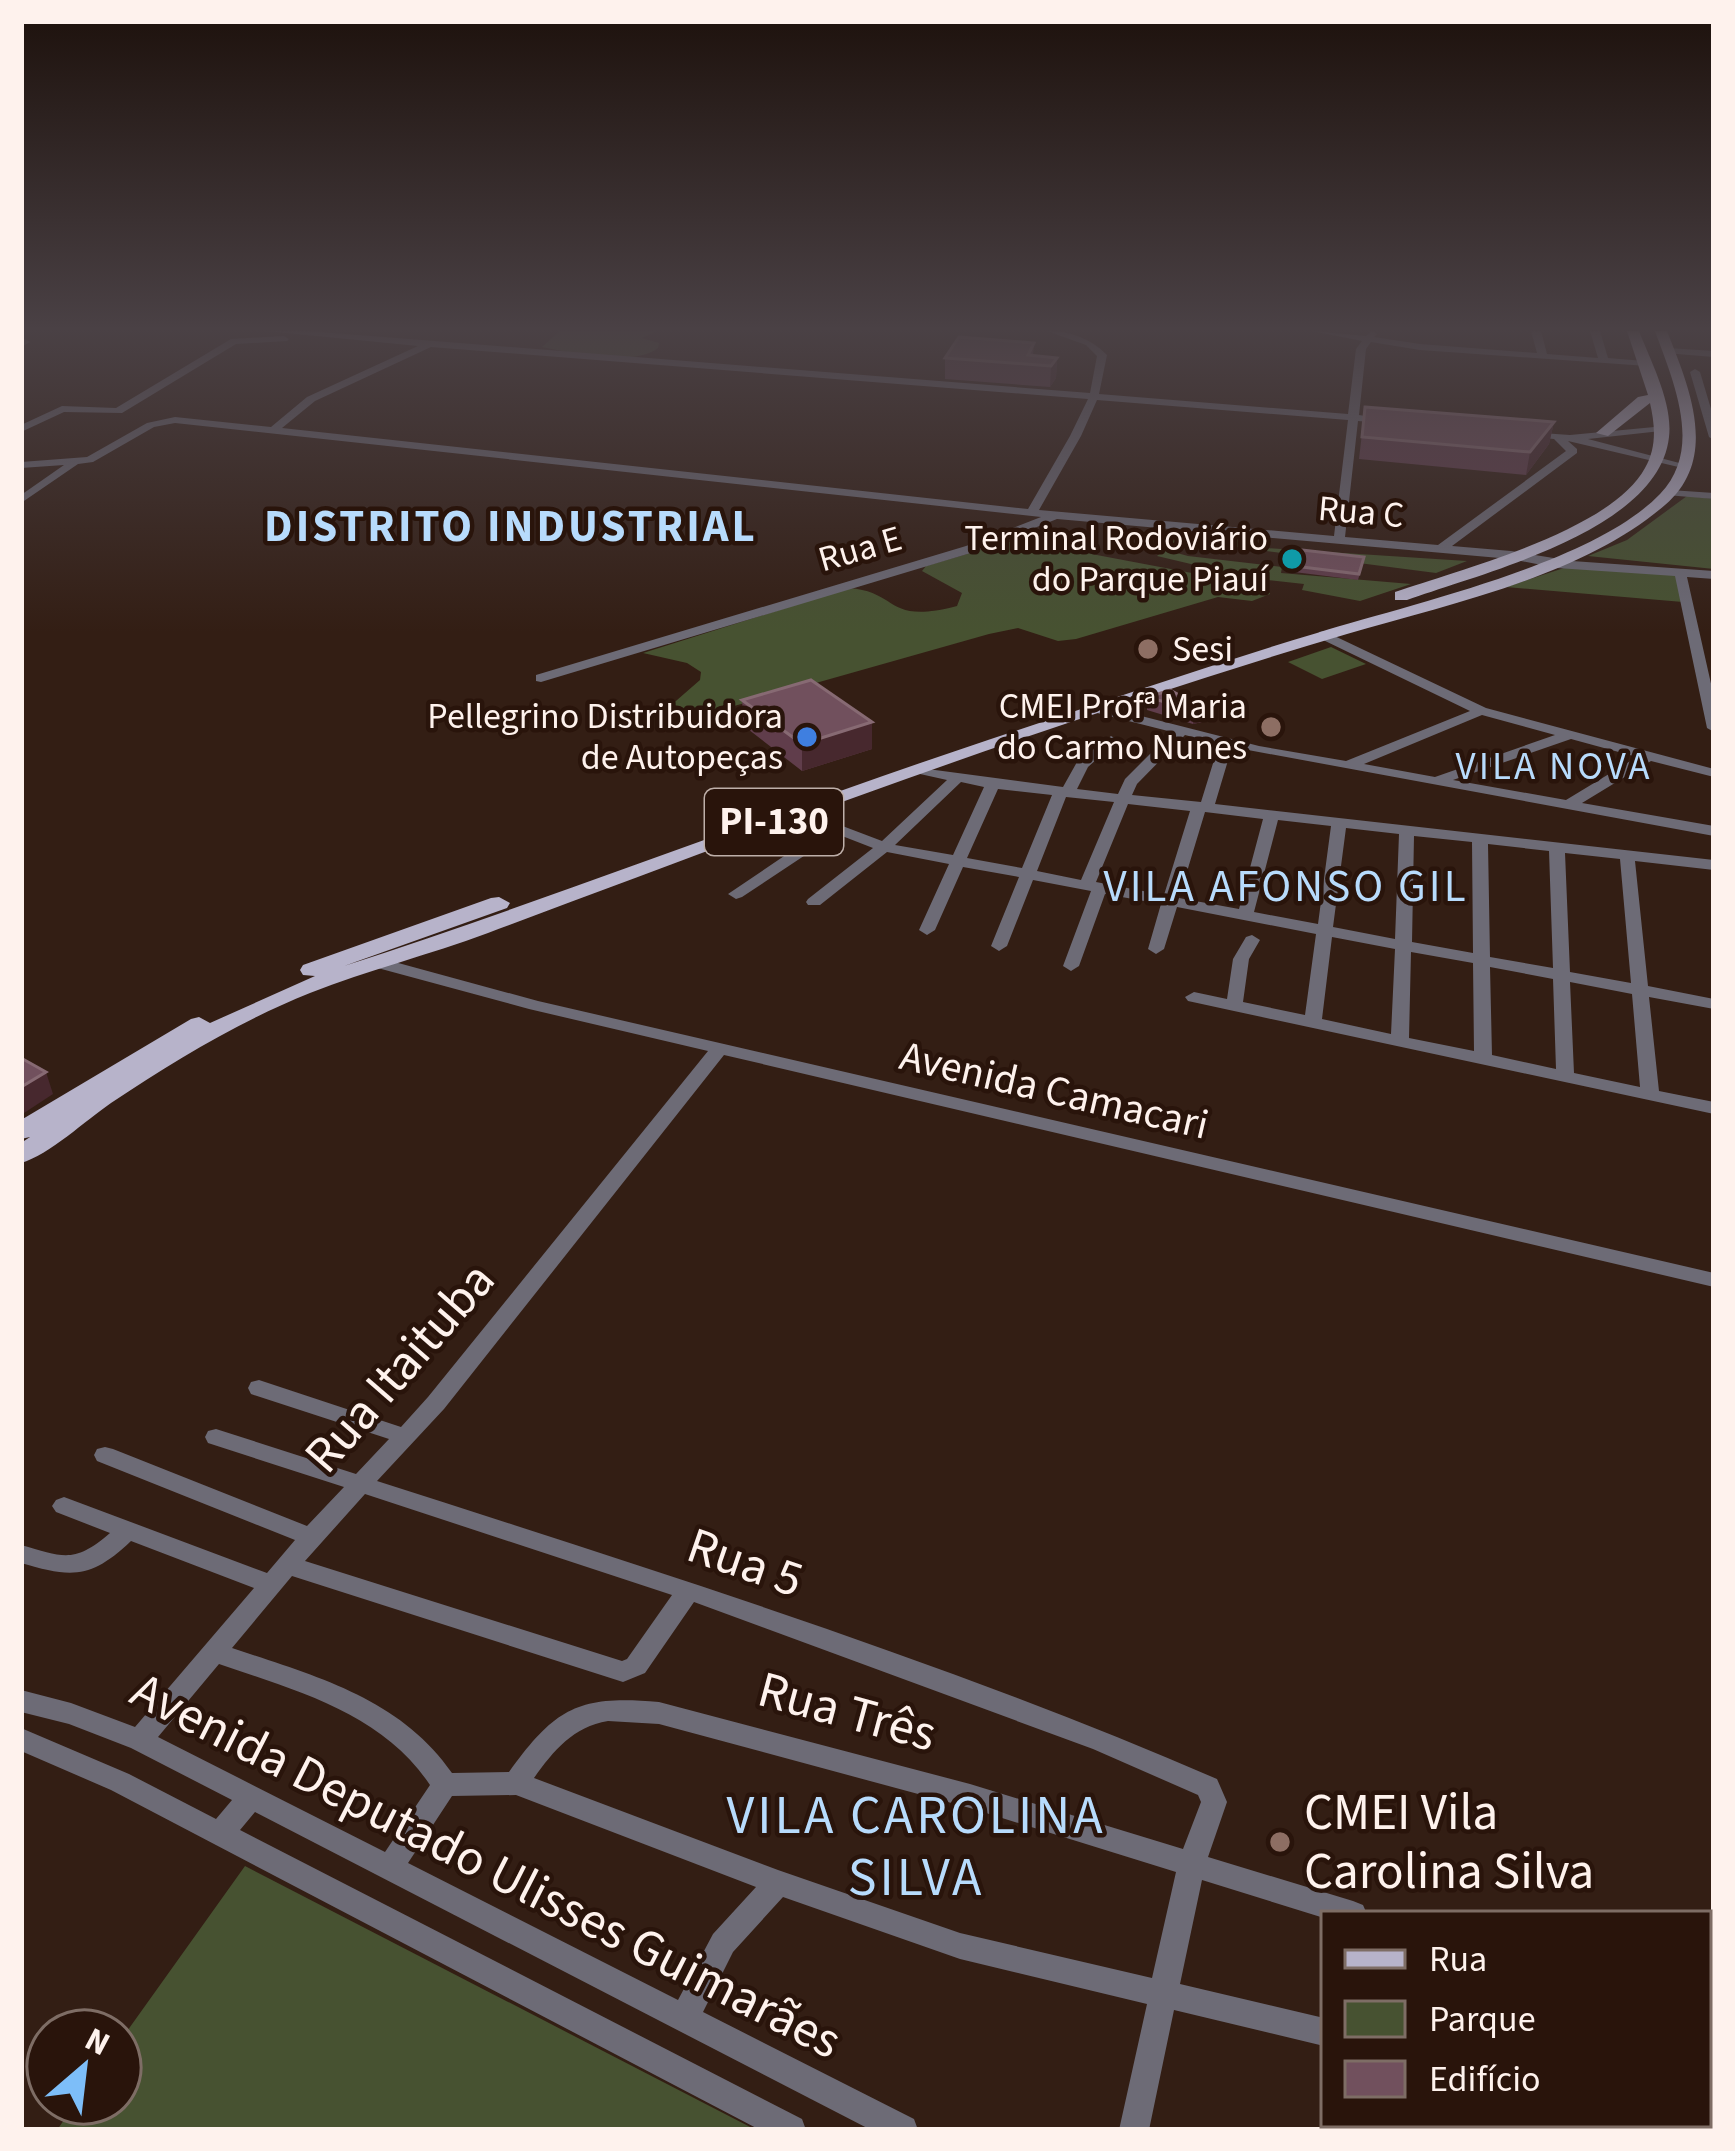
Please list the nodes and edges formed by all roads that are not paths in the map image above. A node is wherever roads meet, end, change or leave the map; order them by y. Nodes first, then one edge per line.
1 (145, 431) edge
2 (266, 431) edge
3 (1075, 431) edge
4 (1352, 431) edge
5 (1622, 431) edge
6 (1661, 431) edge
7 (1692, 431) edge
8 (272, 432) joint
9 (1511, 432) edge
10 (1603, 433) joint
11 (1556, 436) junction
12 (1570, 438) junction
13 (77, 462) junction
14 (1656, 463) junction
15 (21, 465) edge
16 (1683, 467) junction
17 (1670, 493) junction
18 (1714, 496) edge
19 (21, 500) edge
20 (1032, 512) junction
21 (1056, 515) junction
22 (1339, 540) junction
23 (1439, 550) junction
24 (1500, 556) junction
25 (1560, 560) junction
26 (1594, 566) joint
27 (1680, 573) junction
28 (1714, 575) edge
29 (1431, 584) junction
30 (1419, 606) junction
31 (1692, 633) junction
32 (1324, 635) junction
33 (1714, 635) edge
34 (1707, 665) edge
35 (541, 678) dead end
36 (1132, 694) junction
37 (1102, 710) junction
38 (1480, 711) junction
39 (1714, 728) edge
40 (1181, 731) junction
41 (1566, 736) junction
42 (1111, 740) dead end
43 (1227, 742) junction
44 (1647, 757) junction
45 (921, 766) junction
46 (1347, 766) junction
47 (1714, 772) edge
48 (1622, 773) junction
49 (956, 779) junction
50 (1434, 782) junction
51 (993, 784) junction
52 (1064, 792) junction
53 (1124, 798) junction
54 (819, 801) junction
55 (1568, 805) junction
56 (1203, 807) junction
57 (1608, 812) junction
58 (798, 814) junction
59 (1272, 814) junction
60 (1339, 821) junction
61 (833, 830) junction
62 (1407, 830) junction
63 (1714, 831) edge
64 (1480, 838) junction
65 (1557, 847) junction
66 (884, 848) junction
67 (1627, 856) junction
68 (958, 861) junction
69 (1714, 866) edge
70 (1028, 873) junction
71 (1094, 886) junction
72 (736, 894) dead end
73 (1171, 901) junction
74 (814, 902) dead end
75 (1245, 915) junction
76 (484, 918) junction
77 (927, 930) dead end
78 (1325, 930) junction
79 (1252, 940) dead end
80 (1401, 944) junction
81 (999, 946) dead end
82 (1156, 949) dead end
83 (368, 961) junction
84 (1482, 961) junction
85 (1071, 966) dead end
86 (1562, 976) junction
87 (1640, 991) junction
88 (1194, 997) dead end
89 (1714, 1004) edge
90 (1234, 1006) junction
91 (1313, 1022) junction
92 (1400, 1041) junction
93 (720, 1048) junction
94 (1484, 1059) junction
95 (1565, 1076) junction
96 (1650, 1094) junction
97 (1714, 1108) edge
98 (70, 1111) junction
99 (21, 1131) edge
100 (21, 1155) edge
101 (1714, 1280) edge
102 (259, 1388) dead end
103 (216, 1437) dead end
104 (407, 1437) junction
105 (104, 1455) dead end
106 (362, 1485) junction
107 (64, 1506) dead end
108 (128, 1530) junction
109 (311, 1537) junction
110 (21, 1554) edge
111 (279, 1575) junction
112 (688, 1591) junction
113 (214, 1653) junction
114 (21, 1701) edge
115 (21, 1739) edge
116 (140, 1739) junction
117 (516, 1784) junction
118 (446, 1785) junction
119 (251, 1797) junction
120 (220, 1834) junction
121 (1191, 1864) junction
122 (389, 1869) junction
123 (778, 1883) junction
124 (1343, 1911) edge
125 (1162, 1995) junction
126 (684, 2019) junction
127 (1321, 2031) edge
128 (791, 2130) edge
129 (903, 2130) edge
130 (1135, 2130) edge

1 - 13 street, Rua C
2 - 8 street, Rua C
3 - 20 street
4 - 22 street
5 - 10 street
6 - 14 main road
7 - 16 main road, PI-130
8 - 20 street, Rua C
9 - 11 street
10 - 12 street
11 - 12 street
11 - 23 street
12 - 14 street
13 - 15 street, Rua C
13 - 19 street
14 - 16 street
14 - 24 main road, PI-130
16 - 17 main road, PI-130
17 - 18 street
17 - 25 main road, PI-130
20 - 21 street, Rua C
21 - 22 street, Rua C
21 - 35 street, Rua E
22 - 23 street, Rua C
23 - 24 street, Rua C
24 - 25 street, Rua C
24 - 29 main road, PI-130
25 - 26 main road
25 - 30 main road, PI-130
26 - 27 street
27 - 28 street
27 - 31 street
29 - 30 main road
29 - 36 main road, PI-130
30 - 32 main road, PI-130
31 - 33 street
31 - 34 street
32 - 36 main road, PI-130
32 - 38 street
34 - 39 street
36 - 37 main road, PI-130
36 - 45 main road, PI-130
37 - 40 street
37 - 45 main road, PI-130
38 - 41 street
38 - 46 street
40 - 43 street
40 - 53 street
41 - 44 street
41 - 50 street
42 - 52 street
43 - 46 street
43 - 56 street
44 - 47 street
44 - 48 street
45 - 49 street
45 - 54 main road, PI-130
46 - 50 street
48 - 55 street
48 - 57 street
49 - 51 street
49 - 66 street
50 - 55 street
51 - 52 street
51 - 68 street
52 - 53 street
52 - 70 street
53 - 56 street
53 - 71 street
54 - 58 main road, PI-130
54 - 76 main road, PI-130
55 - 57 street
56 - 59 street
56 - 73 street
57 - 63 street
58 - 61 street
58 - 76 main road, PI-130
59 - 60 street
59 - 75 street
60 - 62 street
60 - 78 street
61 - 66 street
61 - 72 street
62 - 64 street
62 - 80 street
64 - 65 street
64 - 84 street
65 - 67 street
65 - 86 street
66 - 68 street
66 - 74 street
67 - 69 street
67 - 87 street
68 - 70 street
68 - 77 street
70 - 71 street
70 - 81 street
71 - 73 street
71 - 85 street
73 - 75 street
73 - 82 street
75 - 78 street
76 - 83 main road, PI-130
78 - 80 street
78 - 91 street
79 - 90 street
80 - 84 street
80 - 92 street
83 - 93 street, Avenida Camacari
83 - 98 main road, PI-130
84 - 86 street
84 - 94 street
86 - 87 street
86 - 95 street
87 - 89 street
87 - 96 street
88 - 90 street
90 - 91 street
91 - 92 street
92 - 94 street
93 - 101 street, Avenida Camacari
93 - 104 street, Rua Itaituba
94 - 95 street
95 - 96 street
96 - 97 street
98 - 99 main road, PI-130
98 - 100 main road, PI-130
102 - 104 street
103 - 106 street, Rua 5
104 - 106 street, Rua Itaituba
105 - 109 street
106 - 109 street, Rua Itaituba
106 - 112 street, Rua 5
107 - 108 street
108 - 110 street
108 - 111 street
109 - 111 street, Rua Itaituba
111 - 112 street
111 - 113 street, Rua Itaituba
112 - 121 street, Rua 5
113 - 116 street, Rua Itaituba
113 - 118 street
114 - 116 street, Avenida Deputado Ulisses Guimarães
115 - 120 street, Avenida Deputado Ulisses Guimarães
116 - 119 street, Avenida Deputado Ulisses Guimarães
117 - 118 street
117 - 121 street, Rua Três
117 - 123 street
118 - 122 street
119 - 120 street
119 - 122 street, Avenida Deputado Ulisses Guimarães
120 - 128 street, Avenida Deputado Ulisses Guimarães
121 - 124 street, Rua Três
121 - 125 street
122 - 126 street, Avenida Deputado Ulisses Guimarães
123 - 125 street
123 - 126 street
125 - 127 street
125 - 130 street
126 - 129 street, Avenida Deputado Ulisses Guimarães

